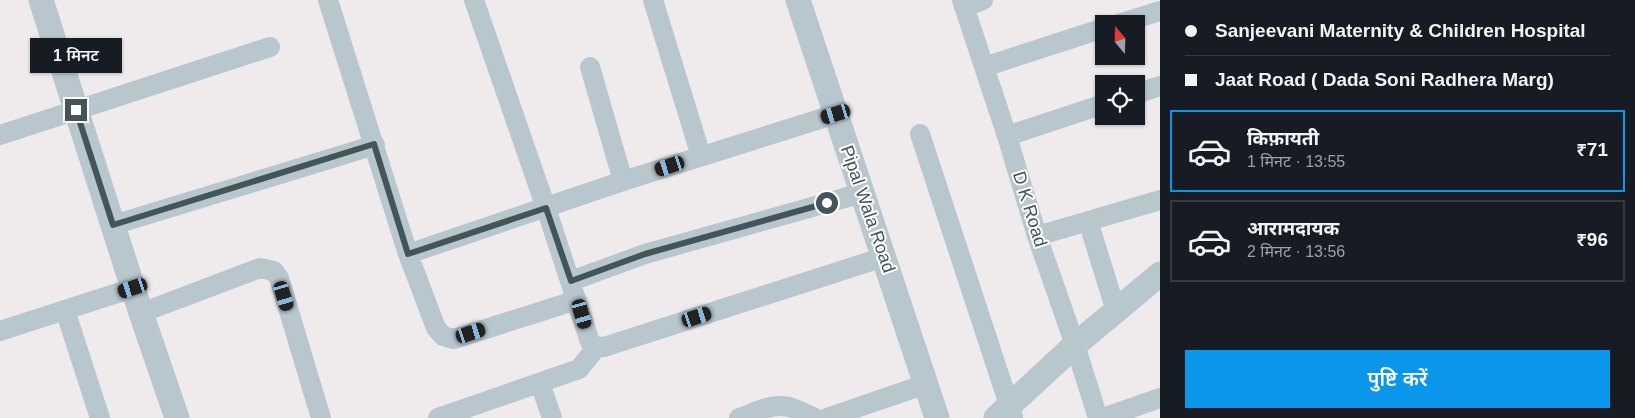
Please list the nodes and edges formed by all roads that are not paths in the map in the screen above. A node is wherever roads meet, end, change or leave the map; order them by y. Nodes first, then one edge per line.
1 (41, 0) edge
2 (328, 0) edge
3 (474, 0) edge
4 (653, 0) edge
5 (798, 0) edge
6 (984, 0) edge
7 (963, 3) edge
8 (1160, 11) edge
9 (1145, 16) edge
10 (1095, 31) edge
11 (270, 46) dead end
12 (590, 67) dead end
13 (984, 67) junction
14 (1160, 86) edge
15 (1145, 91) edge
16 (1095, 107) edge
17 (76, 110) junction
18 (836, 114) junction
19 (920, 134) dead end
20 (0, 135) edge
21 (1007, 136) junction
22 (374, 144) junction
23 (701, 156) junction
24 (623, 181) junction
25 (862, 193) junction
26 (1160, 200) edge
27 (546, 208) junction
28 (1088, 221) junction
29 (113, 225) junction
30 (1037, 236) junction
31 (408, 254) junction
32 (884, 257) junction
33 (1160, 274) edge
34 (133, 288) junction
35 (574, 290) junction
36 (65, 310) junction
37 (1116, 311) junction
38 (141, 313) junction
39 (0, 331) edge
40 (1075, 345) junction
41 (596, 348) junction
42 (540, 383) junction
43 (926, 384) junction
44 (1160, 398) edge
45 (475, 412) edge
46 (1006, 414) edge
47 (100, 418) edge
48 (177, 418) edge
49 (322, 418) edge
50 (438, 418) edge
51 (552, 418) edge
52 (739, 418) edge
53 (815, 418) edge
54 (827, 418) edge
55 (938, 418) edge
56 (1098, 418) edge
57 (1103, 418) edge

1 - 17 street
2 - 22 street
3 - 27 street
4 - 23 street
5 - 18 street, Pipal Wala Road
6 - 7 street
7 - 13 street, D K Road
8 - 9 street
10 - 13 street
11 - 17 street
12 - 24 street
13 - 21 street, D K Road
14 - 15 street
16 - 21 street
17 - 20 street
17 - 29 street
18 - 23 street
18 - 25 street, Pipal Wala Road
19 - 46 street
21 - 30 street, D K Road
22 - 29 street
22 - 31 street
23 - 24 street
24 - 27 street
25 - 32 street, Pipal Wala Road
25 - 35 street
26 - 28 street
27 - 31 street
27 - 35 street
28 - 30 street
28 - 37 street
29 - 34 street
30 - 40 street, D K Road
31 - 35 street
32 - 41 street
32 - 43 street, Pipal Wala Road
33 - 37 street
34 - 36 street
34 - 38 street
35 - 41 street
36 - 39 street
36 - 47 street
37 - 40 street
38 - 48 street
38 - 49 street
40 - 46 street
40 - 56 street, D K Road
41 - 42 street
42 - 45 street
42 - 51 street
43 - 54 street
43 - 55 street, Pipal Wala Road
44 - 57 street
45 - 50 street
52 - 53 street

